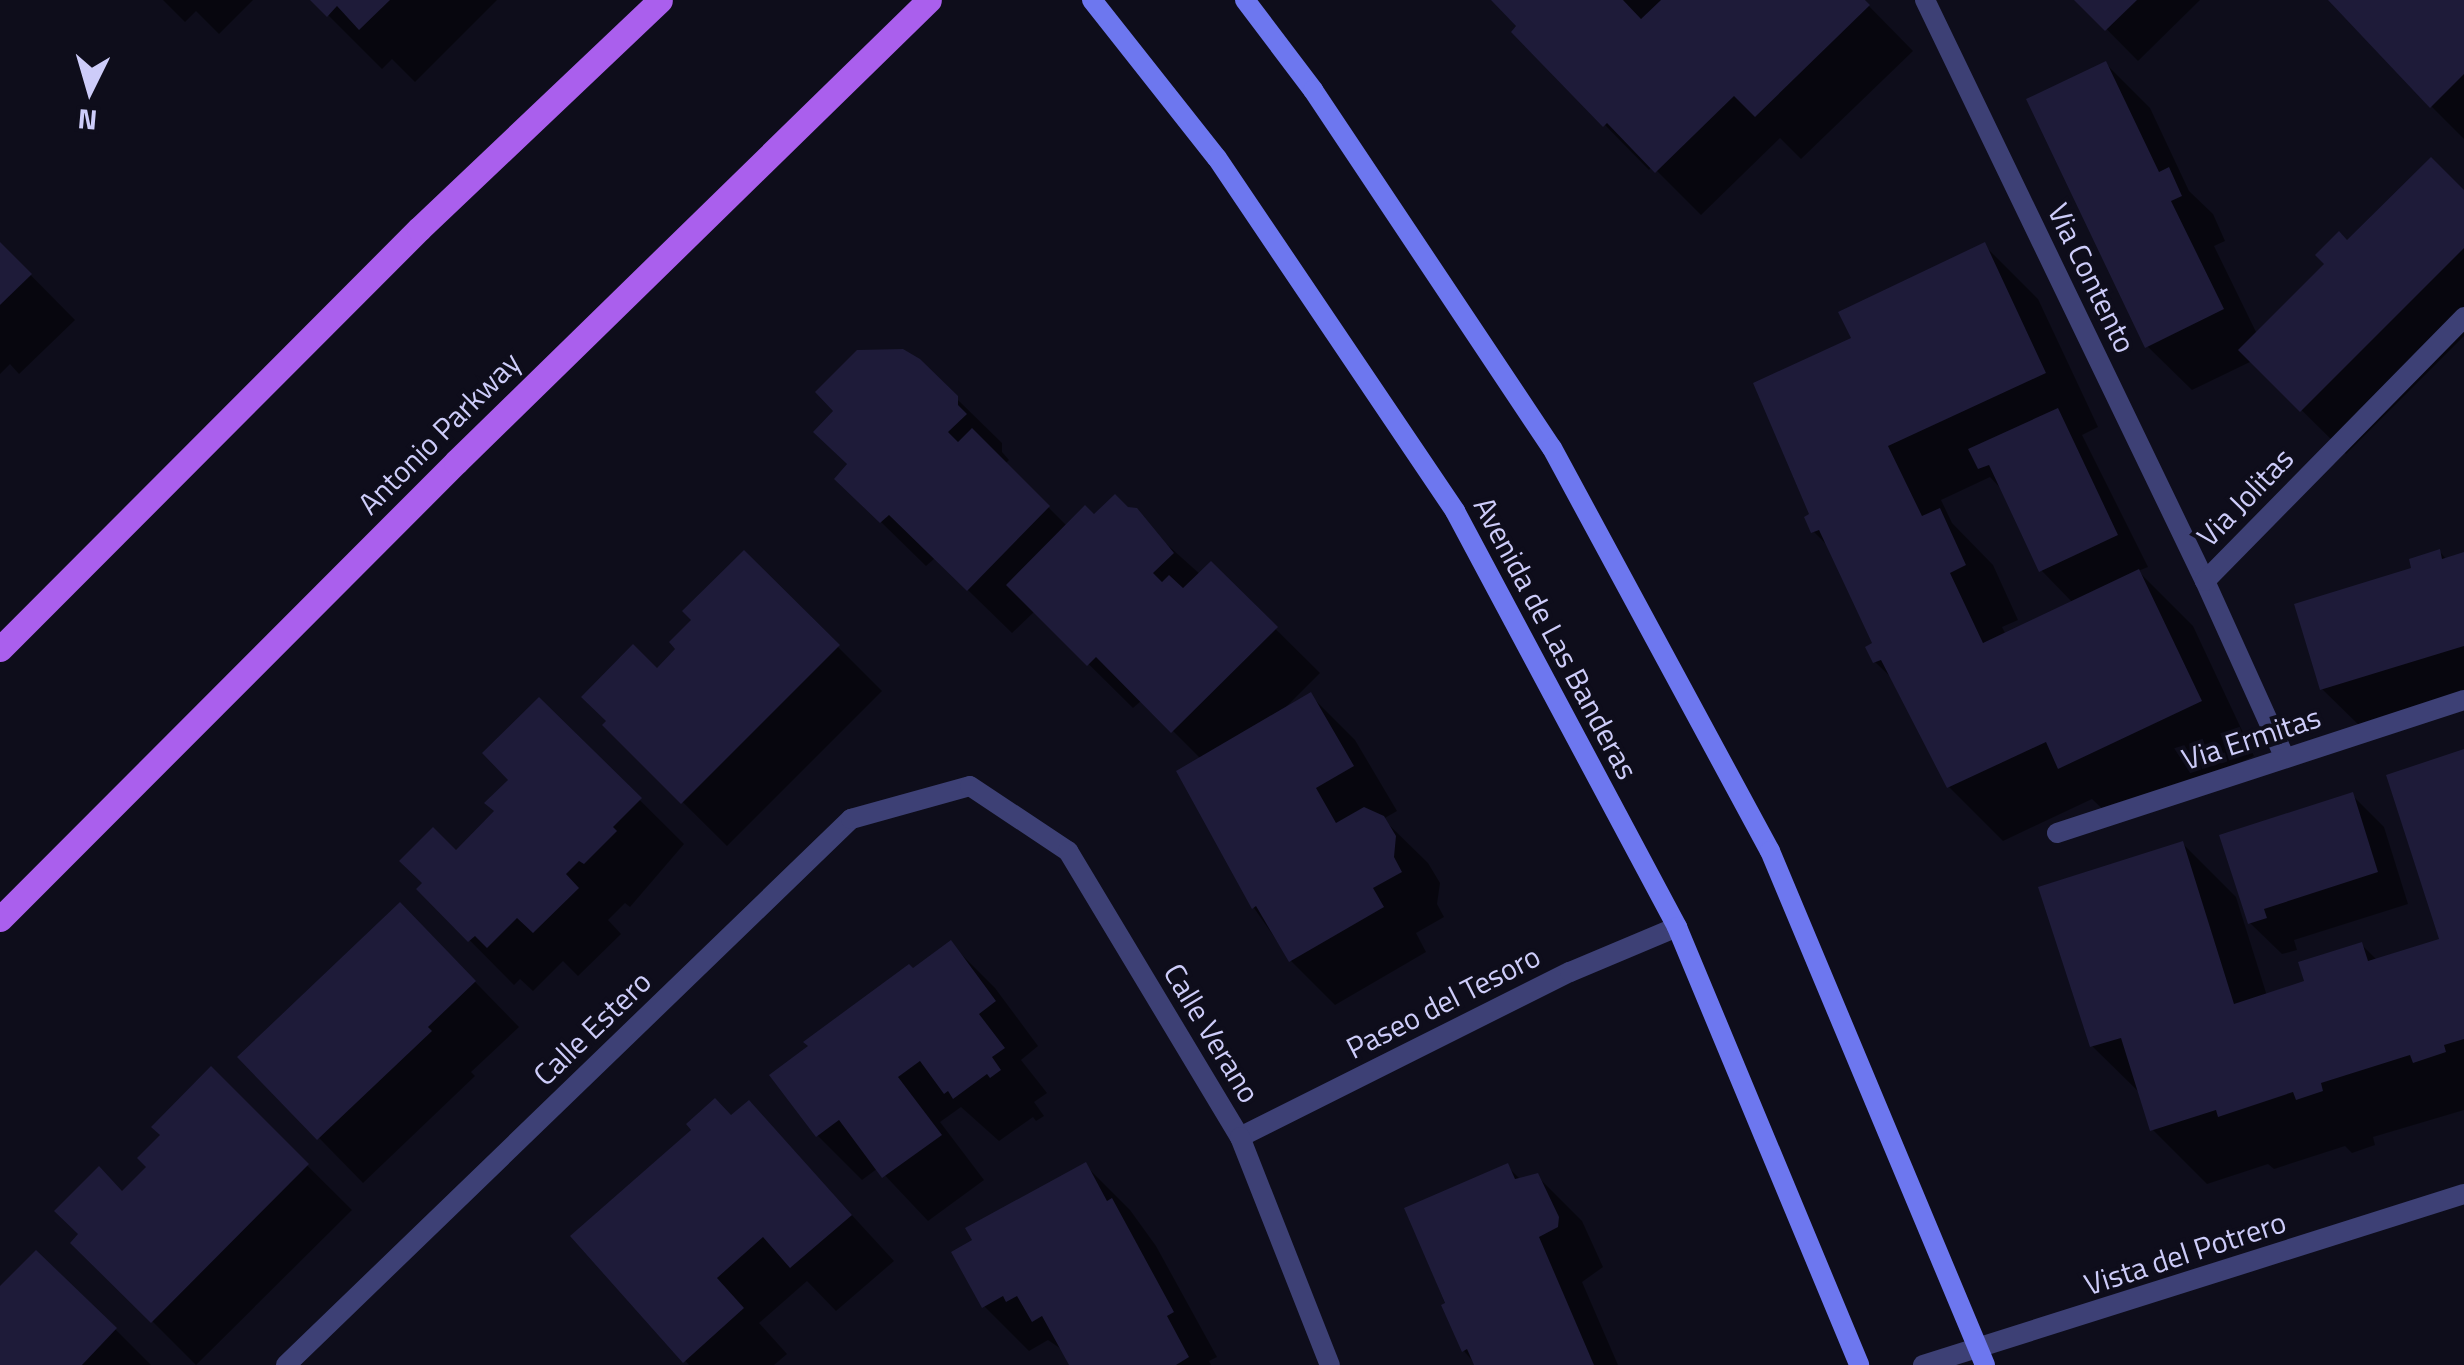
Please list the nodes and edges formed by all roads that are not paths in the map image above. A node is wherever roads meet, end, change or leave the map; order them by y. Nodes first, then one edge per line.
1 (660, 0) edge
2 (930, 0) edge
3 (1092, 0) edge
4 (1245, 0) edge
5 (1926, 0) edge
6 (2464, 317) edge
7 (2205, 581) junction
8 (0, 649) edge
9 (2464, 700) edge
10 (2285, 758) junction
11 (970, 786) joint
12 (2057, 833) dead end
13 (0, 918) edge
14 (1677, 927) junction
15 (1240, 1137) junction
16 (2464, 1194) edge
17 (1982, 1357) edge
18 (286, 1365) edge
19 (1330, 1365) edge
20 (1859, 1365) edge
21 (1923, 1365) edge

1 - 8 main road
2 - 13 main road, Antonio Parkway
3 - 14 main road, Avenida de Las Banderas
4 - 17 main road
5 - 7 street, Via Contento
6 - 7 street, Via Jolitas
7 - 10 street, Via Jolitas
9 - 10 street, Via Ermitas
10 - 12 street, Via Ermitas
11 - 15 street, Calle Verano
11 - 18 street, Calle Estero
14 - 15 street, Paseo del Tesoro
14 - 20 main road, Avenida de Las Banderas
15 - 19 street, Calle Verano
16 - 17 street, Vista del Potrero
17 - 21 street, Vista del Potrero

